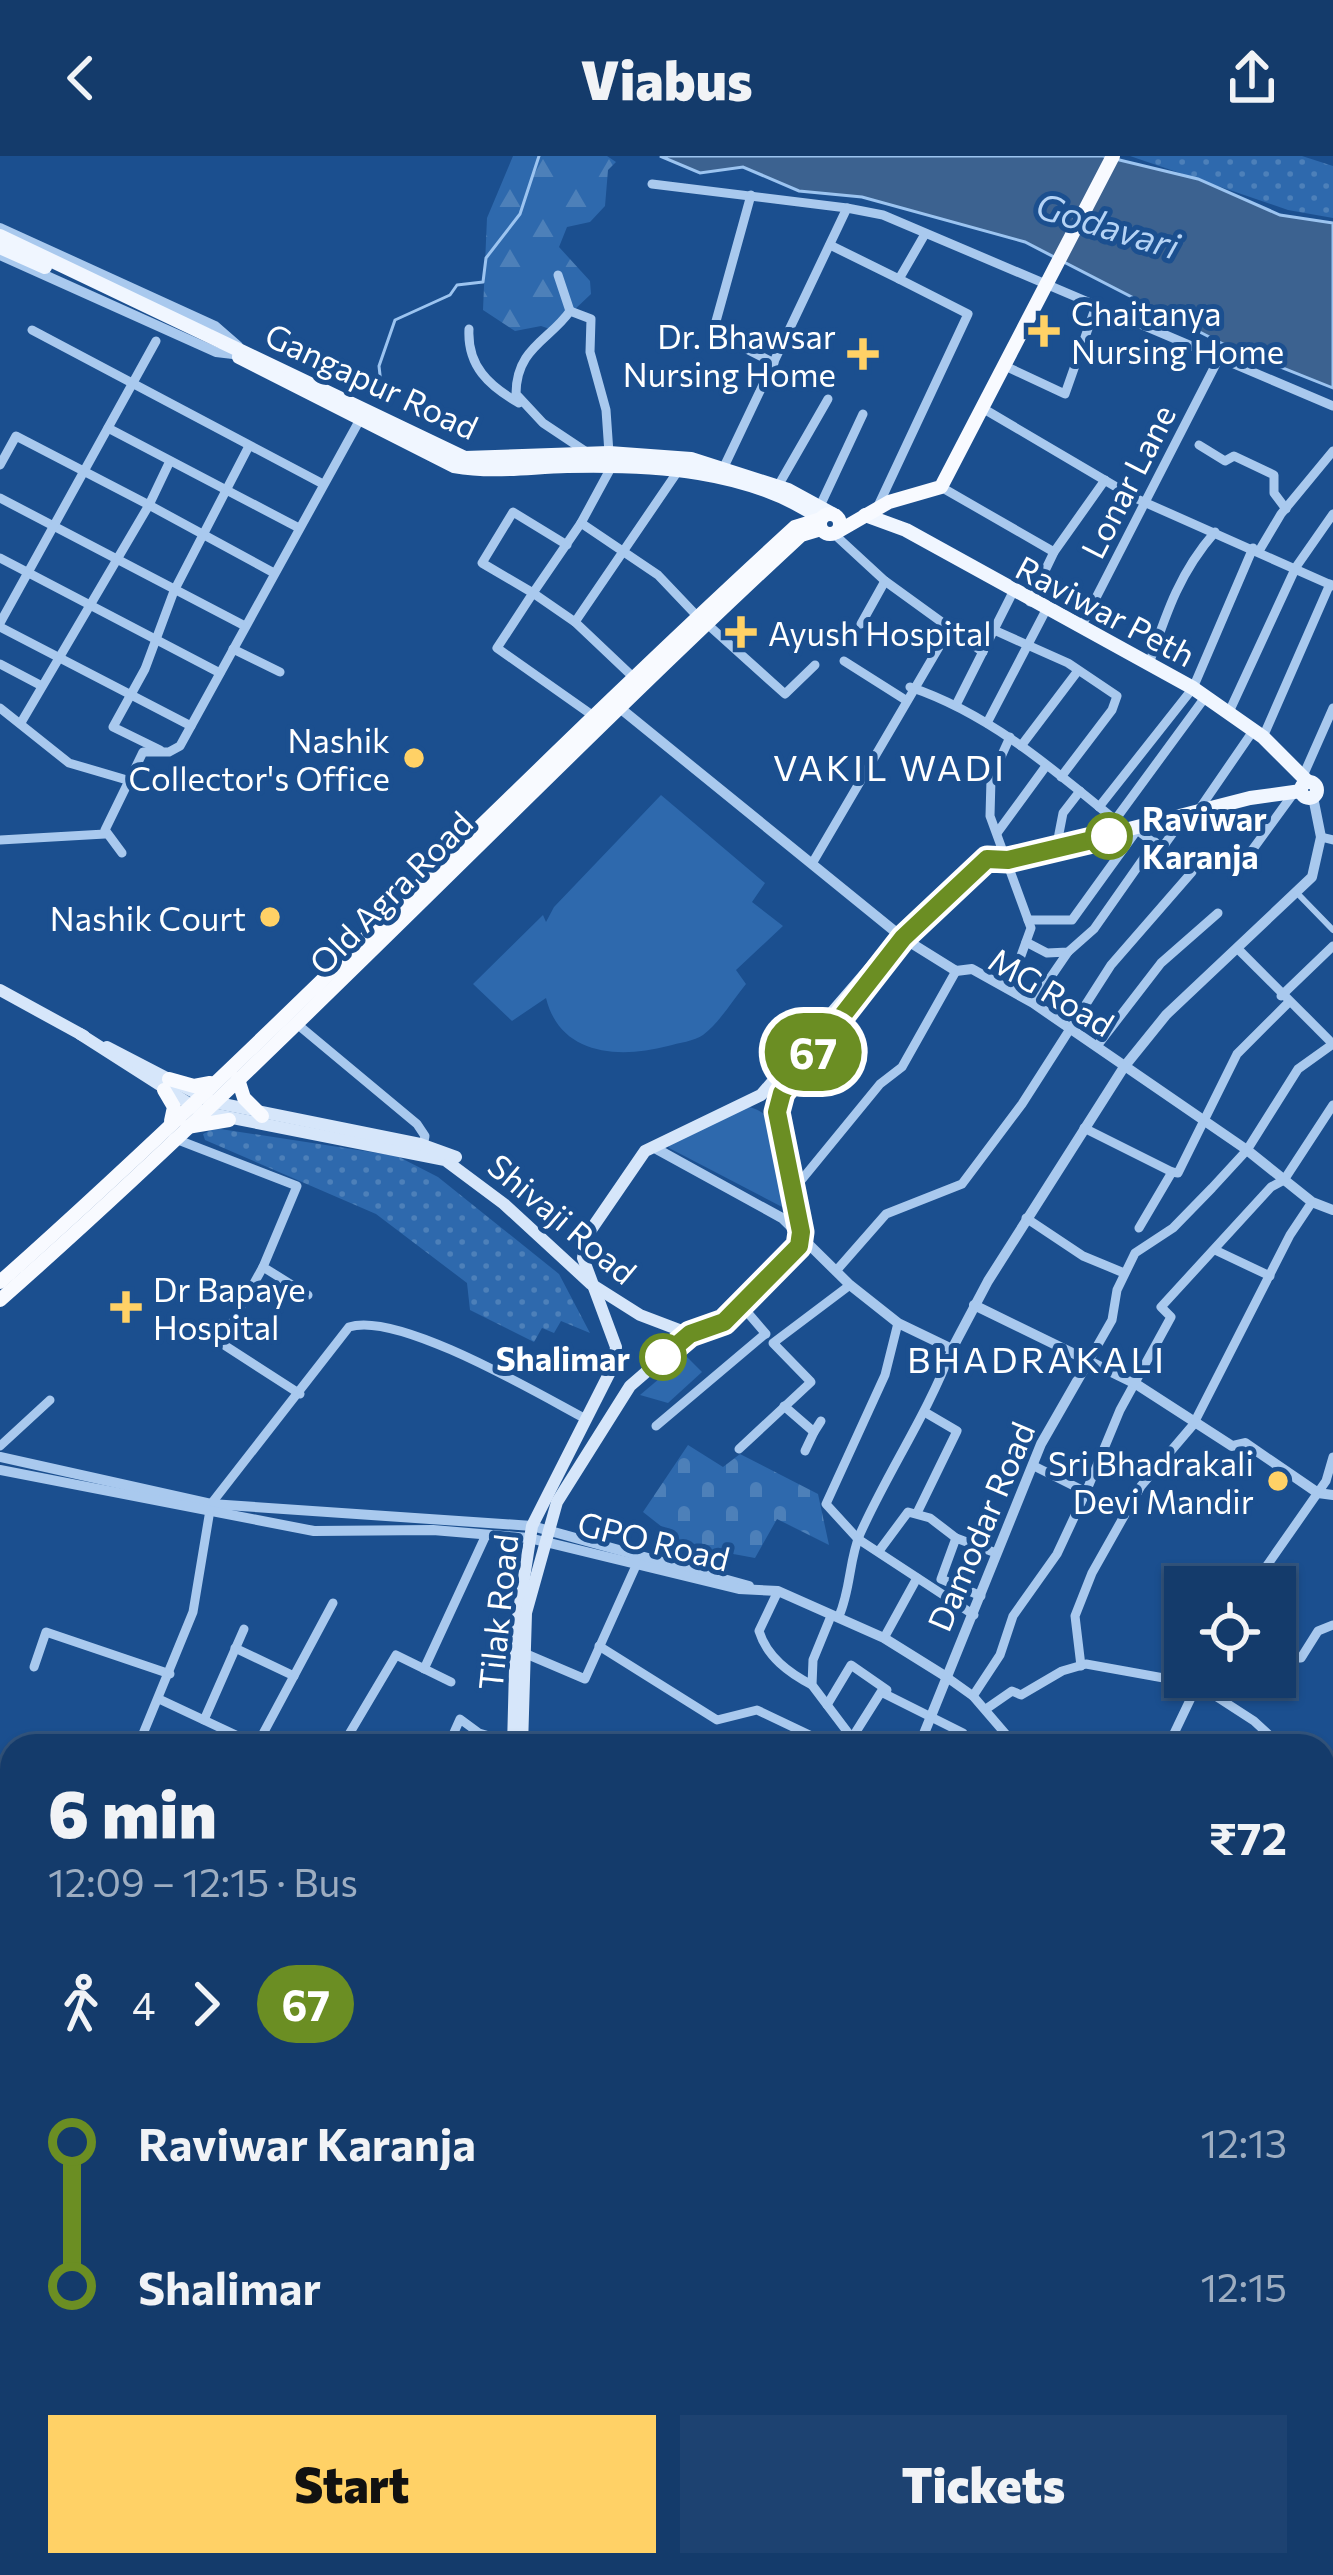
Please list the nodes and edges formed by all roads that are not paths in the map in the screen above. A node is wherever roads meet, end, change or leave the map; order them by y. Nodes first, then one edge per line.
1 (1113, 156) edge
2 (652, 184) dead end
3 (751, 195) junction
4 (847, 208) junction
5 (0, 232) edge
6 (925, 234) junction
7 (830, 244) junction
8 (0, 251) edge
9 (558, 275) dead end
10 (899, 279) junction
11 (1048, 280) junction
12 (1096, 306) junction
13 (570, 311) junction
14 (469, 329) dead end
15 (32, 330) dead end
16 (211, 338) junction
17 (156, 341) dead end
18 (236, 350) junction
19 (1219, 358) junction
20 (774, 363) junction
21 (1005, 367) junction
22 (131, 386) junction
23 (828, 399) dead end
24 (520, 404) junction
25 (1333, 406) edge
26 (984, 409) junction
27 (363, 413) junction
28 (862, 414) dead end
29 (108, 428) junction
30 (1199, 445) dead end
31 (249, 446) junction
32 (1333, 451) edge
33 (587, 453) junction
34 (613, 458) junction
35 (170, 461) junction
36 (0, 466) edge
37 (678, 471) junction
38 (84, 472) junction
39 (721, 473) junction
40 (1105, 480) junction
41 (323, 484) junction
42 (778, 487) junction
43 (941, 487) junction
44 (226, 490) junction
45 (0, 498) edge
46 (1148, 503) junction
47 (799, 504) junction
48 (148, 505) junction
49 (1286, 508) junction
50 (884, 509) junction
51 (1333, 514) edge
52 (828, 522) junction
53 (581, 523) junction
54 (800, 525) junction
55 (54, 528) junction
56 (299, 528) junction
57 (1215, 532) junction
58 (202, 535) junction
59 (567, 545) junction
60 (624, 548) junction
61 (1256, 550) junction
62 (1054, 552) junction
63 (0, 558) edge
64 (118, 561) junction
65 (1296, 567) junction
66 (274, 573) junction
67 (28, 574) junction
68 (885, 581) junction
69 (1332, 585) edge
70 (174, 591) junction
71 (1013, 592) junction
72 (533, 593) junction
73 (1030, 602) junction
74 (93, 608) junction
75 (1046, 610) junction
76 (702, 620) junction
77 (574, 622) junction
78 (862, 624) dead end
79 (0, 625) edge
80 (245, 626) junction
81 (1081, 627) junction
82 (949, 630) junction
83 (994, 630) junction
84 (154, 639) junction
85 (1028, 645) junction
86 (233, 649) junction
87 (983, 652) junction
88 (58, 658) junction
89 (844, 662) dead end
90 (0, 664) edge
91 (815, 664) dead end
92 (1149, 664) junction
93 (280, 672) dead end
94 (1077, 672) junction
95 (220, 673) junction
96 (632, 676) junction
97 (40, 685) junction
98 (910, 687) junction
99 (1200, 692) junction
100 (129, 694) junction
101 (904, 699) junction
102 (612, 703) junction
103 (956, 705) junction
104 (0, 708) edge
105 (1229, 712) junction
106 (592, 715) junction
107 (1332, 715) edge
108 (22, 721) junction
109 (987, 723) junction
110 (191, 726) junction
111 (1258, 734) junction
112 (1010, 737) junction
113 (1021, 746) junction
114 (165, 752) junction
115 (1046, 766) junction
116 (1061, 777) junction
117 (127, 781) junction
118 (1306, 789) junction
119 (1080, 791) junction
120 (1333, 793) edge
121 (1100, 807) junction
122 (1191, 814) junction
123 (1116, 827) junction
124 (1137, 830) junction
125 (997, 833) junction
126 (105, 834) junction
127 (1327, 838) edge
128 (0, 840) edge
129 (1159, 845) junction
130 (1056, 850) junction
131 (122, 853) dead end
132 (1250, 854) dead end
133 (1008, 860) junction
134 (813, 862) junction
135 (1298, 894) junction
136 (1218, 913) dead end
137 (1028, 920) junction
138 (1333, 930) edge
139 (903, 938) junction
140 (1026, 942) junction
141 (1333, 946) edge
142 (1239, 950) junction
143 (1068, 952) junction
144 (956, 971) junction
145 (0, 989) edge
146 (1009, 989) junction
147 (1284, 999) junction
148 (1034, 1003) junction
149 (297, 1024) junction
150 (1071, 1028) junction
151 (1333, 1044) edge
152 (1097, 1046) junction
153 (1124, 1067) junction
154 (221, 1077) junction
155 (238, 1079) junction
156 (166, 1085) junction
157 (755, 1098) junction
158 (200, 1104) junction
159 (1333, 1105) edge
160 (777, 1112) junction
161 (262, 1116) junction
162 (229, 1120) junction
163 (1202, 1121) junction
164 (1084, 1128) junction
165 (176, 1129) junction
166 (653, 1148) junction
167 (422, 1149) junction
168 (1246, 1150) junction
169 (1172, 1172) junction
170 (1284, 1180) junction
171 (794, 1189) junction
172 (1312, 1202) junction
173 (1333, 1210) edge
174 (1027, 1218) junction
175 (1139, 1228) dead end
176 (801, 1232) junction
177 (1215, 1250) junction
178 (584, 1258) junction
179 (263, 1268) junction
180 (836, 1271) junction
181 (1124, 1273) junction
182 (1270, 1276) junction
183 (0, 1282) edge
184 (591, 1284) junction
185 (850, 1285) junction
186 (308, 1295) dead end
187 (0, 1300) edge
188 (974, 1305) junction
189 (742, 1306) junction
190 (898, 1323) junction
191 (690, 1334) junction
192 (769, 1338) junction
193 (952, 1349) junction
194 (1088, 1362) junction
195 (1136, 1384) junction
196 (300, 1394) junction
197 (50, 1400) dead end
198 (784, 1406) junction
199 (928, 1414) junction
200 (584, 1418) junction
201 (821, 1421) dead end
202 (1193, 1425) junction
203 (656, 1426) dead end
204 (814, 1432) junction
205 (0, 1446) edge
206 (739, 1449) dead end
207 (805, 1450) dead end
208 (0, 1457) edge
209 (1333, 1457) edge
210 (1034, 1466) junction
211 (0, 1470) edge
212 (1086, 1492) junction
213 (1328, 1497) edge
214 (210, 1509) junction
215 (917, 1513) junction
216 (364, 1517) junction
217 (367, 1532) junction
218 (538, 1533) junction
219 (486, 1535) junction
220 (956, 1538) junction
221 (858, 1539) junction
222 (879, 1551) junction
223 (997, 1553) junction
224 (638, 1561) junction
225 (1270, 1566) edge
226 (917, 1578) junction
227 (937, 1584) junction
228 (778, 1591) junction
229 (981, 1596) junction
230 (333, 1604) dead end
231 (974, 1615) junction
232 (835, 1616) junction
233 (1333, 1625) edge
234 (244, 1629) dead end
235 (884, 1638) junction
236 (599, 1646) junction
237 (235, 1648) junction
238 (524, 1653) junction
239 (1296, 1658) edge
240 (1081, 1666) junction
241 (34, 1667) dead end
242 (424, 1669) junction
243 (170, 1674) junction
244 (294, 1676) junction
245 (945, 1676) junction
246 (1164, 1677) edge
247 (451, 1682) dead end
248 (812, 1685) junction
249 (973, 1696) junction
250 (1191, 1698) edge
251 (1222, 1698) edge
252 (159, 1699) junction
253 (896, 1699) junction
254 (827, 1705) junction
255 (986, 1709) junction
256 (931, 1716) junction
257 (204, 1720) junction
258 (143, 1734) edge
259 (233, 1734) edge
260 (264, 1734) edge
261 (349, 1734) edge
262 (453, 1734) edge
263 (482, 1734) edge
264 (516, 1734) edge
265 (517, 1734) edge
266 (807, 1734) edge
267 (849, 1734) edge
268 (855, 1734) edge
269 (924, 1734) edge
270 (963, 1734) edge
271 (1006, 1734) edge
272 (1174, 1734) edge
273 (1268, 1734) edge

1 - 11 highway
2 - 3 street
3 - 4 street
3 - 20 street
4 - 6 street
4 - 7 street
5 - 16 main road
5 - 18 street
6 - 10 street
6 - 11 street
7 - 10 street
7 - 20 street
8 - 16 main road
8 - 18 street
9 - 13 street
10 - 50 street
11 - 12 street
11 - 21 highway
12 - 19 street
12 - 21 street
13 - 24 street
13 - 34 street
14 - 24 street
15 - 22 street
16 - 18 main road, Gangapur Road
17 - 22 street
18 - 27 main road, Gangapur Road
19 - 25 street
19 - 46 street, Lonar Lane
20 - 39 street
21 - 26 highway
22 - 29 street
22 - 31 street
23 - 42 street
24 - 33 street
26 - 40 street
26 - 43 highway
27 - 33 main road, Gangapur Road
27 - 34 main road, Gangapur Road
27 - 41 street
28 - 52 street
29 - 35 street
29 - 38 street
30 - 49 street
31 - 41 street
31 - 44 street
32 - 49 street
33 - 34 main road, Gangapur Road
34 - 37 main road, Gangapur Road
34 - 39 main road, Gangapur Road
34 - 53 street
35 - 44 street
35 - 48 street
36 - 38 street
37 - 39 main road, Gangapur Road
37 - 60 street
38 - 48 street
38 - 55 street
39 - 42 main road, Gangapur Road
39 - 47 main road, Gangapur Road
40 - 46 street
40 - 62 street
41 - 56 street
42 - 52 main road, Gangapur Road
43 - 50 highway, Old Agra Road
43 - 62 street
44 - 56 street
44 - 58 street
45 - 55 street
46 - 57 street
46 - 81 street, Lonar Lane
47 - 52 main road, Gangapur Road
47 - 54 highway
48 - 58 street
48 - 64 street
49 - 61 street
50 - 52 highway, Old Agra Road
50 - 71 main road, Raviwar Peth
51 - 65 street
52 - 54 highway, Old Agra Road
52 - 68 street
52 - 76 highway, Old Agra Road
53 - 59 street
53 - 60 street
54 - 76 highway, Old Agra Road
55 - 64 street
55 - 67 street
56 - 66 street
57 - 61 street
57 - 92 street
58 - 66 street
58 - 70 street
59 - 72 street
59 - 72 street
60 - 76 street
60 - 77 street
61 - 65 street
61 - 99 street
62 - 73 street
63 - 67 street
64 - 70 street
64 - 74 street
65 - 69 street
65 - 105 street
66 - 80 street
67 - 74 street
67 - 79 street
68 - 78 street
68 - 82 street
69 - 111 street
70 - 80 street
70 - 84 street
71 - 73 main road, Raviwar Peth
71 - 83 street
72 - 77 street
72 - 106 street
73 - 75 main road, Raviwar Peth
74 - 84 street
74 - 88 street
75 - 81 main road, Raviwar Peth
75 - 85 street
76 - 91 street
76 - 96 highway, Old Agra Road
76 - 102 highway, Old Agra Road
77 - 96 street
79 - 88 street
80 - 86 street
81 - 92 main road, Raviwar Peth
82 - 87 street
82 - 98 street
83 - 85 street
83 - 87 street
84 - 95 street
84 - 100 street
85 - 94 street
85 - 109 street
86 - 93 street
86 - 95 street
87 - 103 street
88 - 97 street
88 - 100 street
89 - 101 street
90 - 97 street
92 - 99 main road, Raviwar Peth
94 - 113 street
94 - 116 street
95 - 110 street
96 - 102 highway, Old Agra Road
97 - 108 street
98 - 101 street
98 - 103 street
99 - 105 main road, Raviwar Peth
99 - 121 street
99 - 123 street
100 - 110 street
100 - 114 street
101 - 134 street
102 - 106 highway, Old Agra Road
102 - 134 street, MG Road
102 - 149 highway, Old Agra Road
103 - 109 street
104 - 108 street
105 - 111 main road, Raviwar Peth
106 - 154 highway, Old Agra Road
107 - 118 street
108 - 117 street
109 - 112 street
110 - 114 street
111 - 118 main road, Raviwar Peth
111 - 122 street
112 - 113 street
112 - 125 street
113 - 115 street
114 - 117 street
115 - 116 street
115 - 125 street
116 - 119 street
117 - 126 street
118 - 120 main road
118 - 122 main road
118 - 127 street
118 - 132 street
119 - 121 street
119 - 130 street
121 - 123 street
122 - 124 main road
122 - 129 street
123 - 124 main road
123 - 130 main road
124 - 129 street
124 - 137 street
125 - 133 street
126 - 128 street
126 - 131 street
127 - 135 street
129 - 143 street
129 - 150 street
130 - 133 main road
133 - 137 street
133 - 139 main road
134 - 139 street, MG Road
135 - 138 street
135 - 142 street
136 - 152 street
137 - 140 street
139 - 144 street, MG Road
139 - 157 main road
139 - 160 main road
140 - 143 street
140 - 146 street
141 - 147 street
142 - 147 street
142 - 153 street
143 - 148 street
144 - 146 street, MG Road
144 - 171 street
145 - 156 main road
146 - 148 street, MG Road
147 - 151 street
147 - 163 street
148 - 150 street, MG Road
149 - 155 highway, Old Agra Road
149 - 167 street
150 - 152 street, MG Road
150 - 180 street
151 - 168 street
152 - 153 street, MG Road
153 - 163 street, MG Road
153 - 164 street
154 - 156 highway
154 - 158 highway, Old Agra Road
155 - 158 highway, Old Agra Road
155 - 161 highway
156 - 158 main road
156 - 165 highway
157 - 160 main road
157 - 166 main road
158 - 161 main road, Shivaji Road
158 - 162 main road, Shivaji Road
158 - 165 highway, Old Agra Road
159 - 170 street
160 - 171 main road
161 - 167 main road, Shivaji Road
162 - 165 highway
162 - 167 main road, Shivaji Road
163 - 168 street, MG Road
163 - 169 street
164 - 169 street
164 - 174 street
165 - 179 street
165 - 183 highway, Old Agra Road
165 - 187 highway, Old Agra Road
166 - 176 street
166 - 178 main road
167 - 178 main road, Shivaji Road
167 - 184 main road, Shivaji Road
168 - 170 street, MG Road
168 - 181 street
169 - 175 street
170 - 172 street, MG Road
170 - 177 street
171 - 176 main road
172 - 173 street, MG Road
172 - 182 street
174 - 181 street
174 - 188 street
176 - 180 street
176 - 189 main road, Tilak Road
177 - 182 street
177 - 195 street
178 - 184 main road, Tilak Road
179 - 186 street
179 - 196 street
180 - 185 street
181 - 194 street
182 - 202 street
184 - 191 main road, Shivaji Road
184 - 200 main road, Tilak Road
185 - 190 street
185 - 192 street
188 - 193 street
188 - 194 street
189 - 191 main road, Tilak Road
189 - 192 street
190 - 193 street
190 - 221 street
191 - 218 main road, Tilak Road
192 - 198 street
192 - 203 street
193 - 199 street
194 - 195 street
194 - 210 street, Damodar Road
195 - 202 street
195 - 212 street
196 - 200 street
196 - 214 street
197 - 205 street
198 - 204 street
198 - 206 street
199 - 215 street
199 - 221 street
200 - 218 main road, Tilak Road
201 - 204 street
202 - 213 street
202 - 240 street
204 - 207 street
208 - 214 street
209 - 213 street
210 - 212 street
210 - 223 street, Damodar Road
211 - 214 street
212 - 249 street
213 - 225 street
214 - 216 street, GPO Road
214 - 217 street, GPO Road
214 - 243 street
215 - 220 street
215 - 222 street
216 - 217 street
216 - 218 street, GPO Road
217 - 219 street, GPO Road
218 - 219 street, GPO Road
218 - 224 street, GPO Road
218 - 238 main road, Tilak Road
218 - 264 main road, Tilak Road
219 - 242 street
220 - 223 street
220 - 227 street
221 - 222 street
221 - 232 street
222 - 226 street
223 - 229 street, Damodar Road
224 - 228 street, GPO Road
224 - 236 street
226 - 227 street
226 - 235 street
227 - 229 street
227 - 231 street
228 - 232 street, GPO Road
228 - 248 street
229 - 231 street, Damodar Road
230 - 244 street
231 - 245 street, Damodar Road
232 - 235 street, GPO Road
232 - 248 street
233 - 239 street
234 - 237 street
235 - 245 street, GPO Road
236 - 238 street
236 - 266 street
237 - 244 street
237 - 257 street
238 - 265 main road, Tilak Road
240 - 246 street
240 - 255 street
241 - 243 street
242 - 247 street
242 - 261 street
243 - 252 street
244 - 260 street
245 - 249 street
245 - 256 street, Damodar Road
248 - 254 street
249 - 255 street
250 - 272 street
251 - 273 street
252 - 257 street
252 - 258 street
253 - 254 street
253 - 256 street
253 - 268 street
254 - 267 street
255 - 271 street
256 - 269 street, Damodar Road
256 - 270 street
257 - 259 street
262 - 263 street

